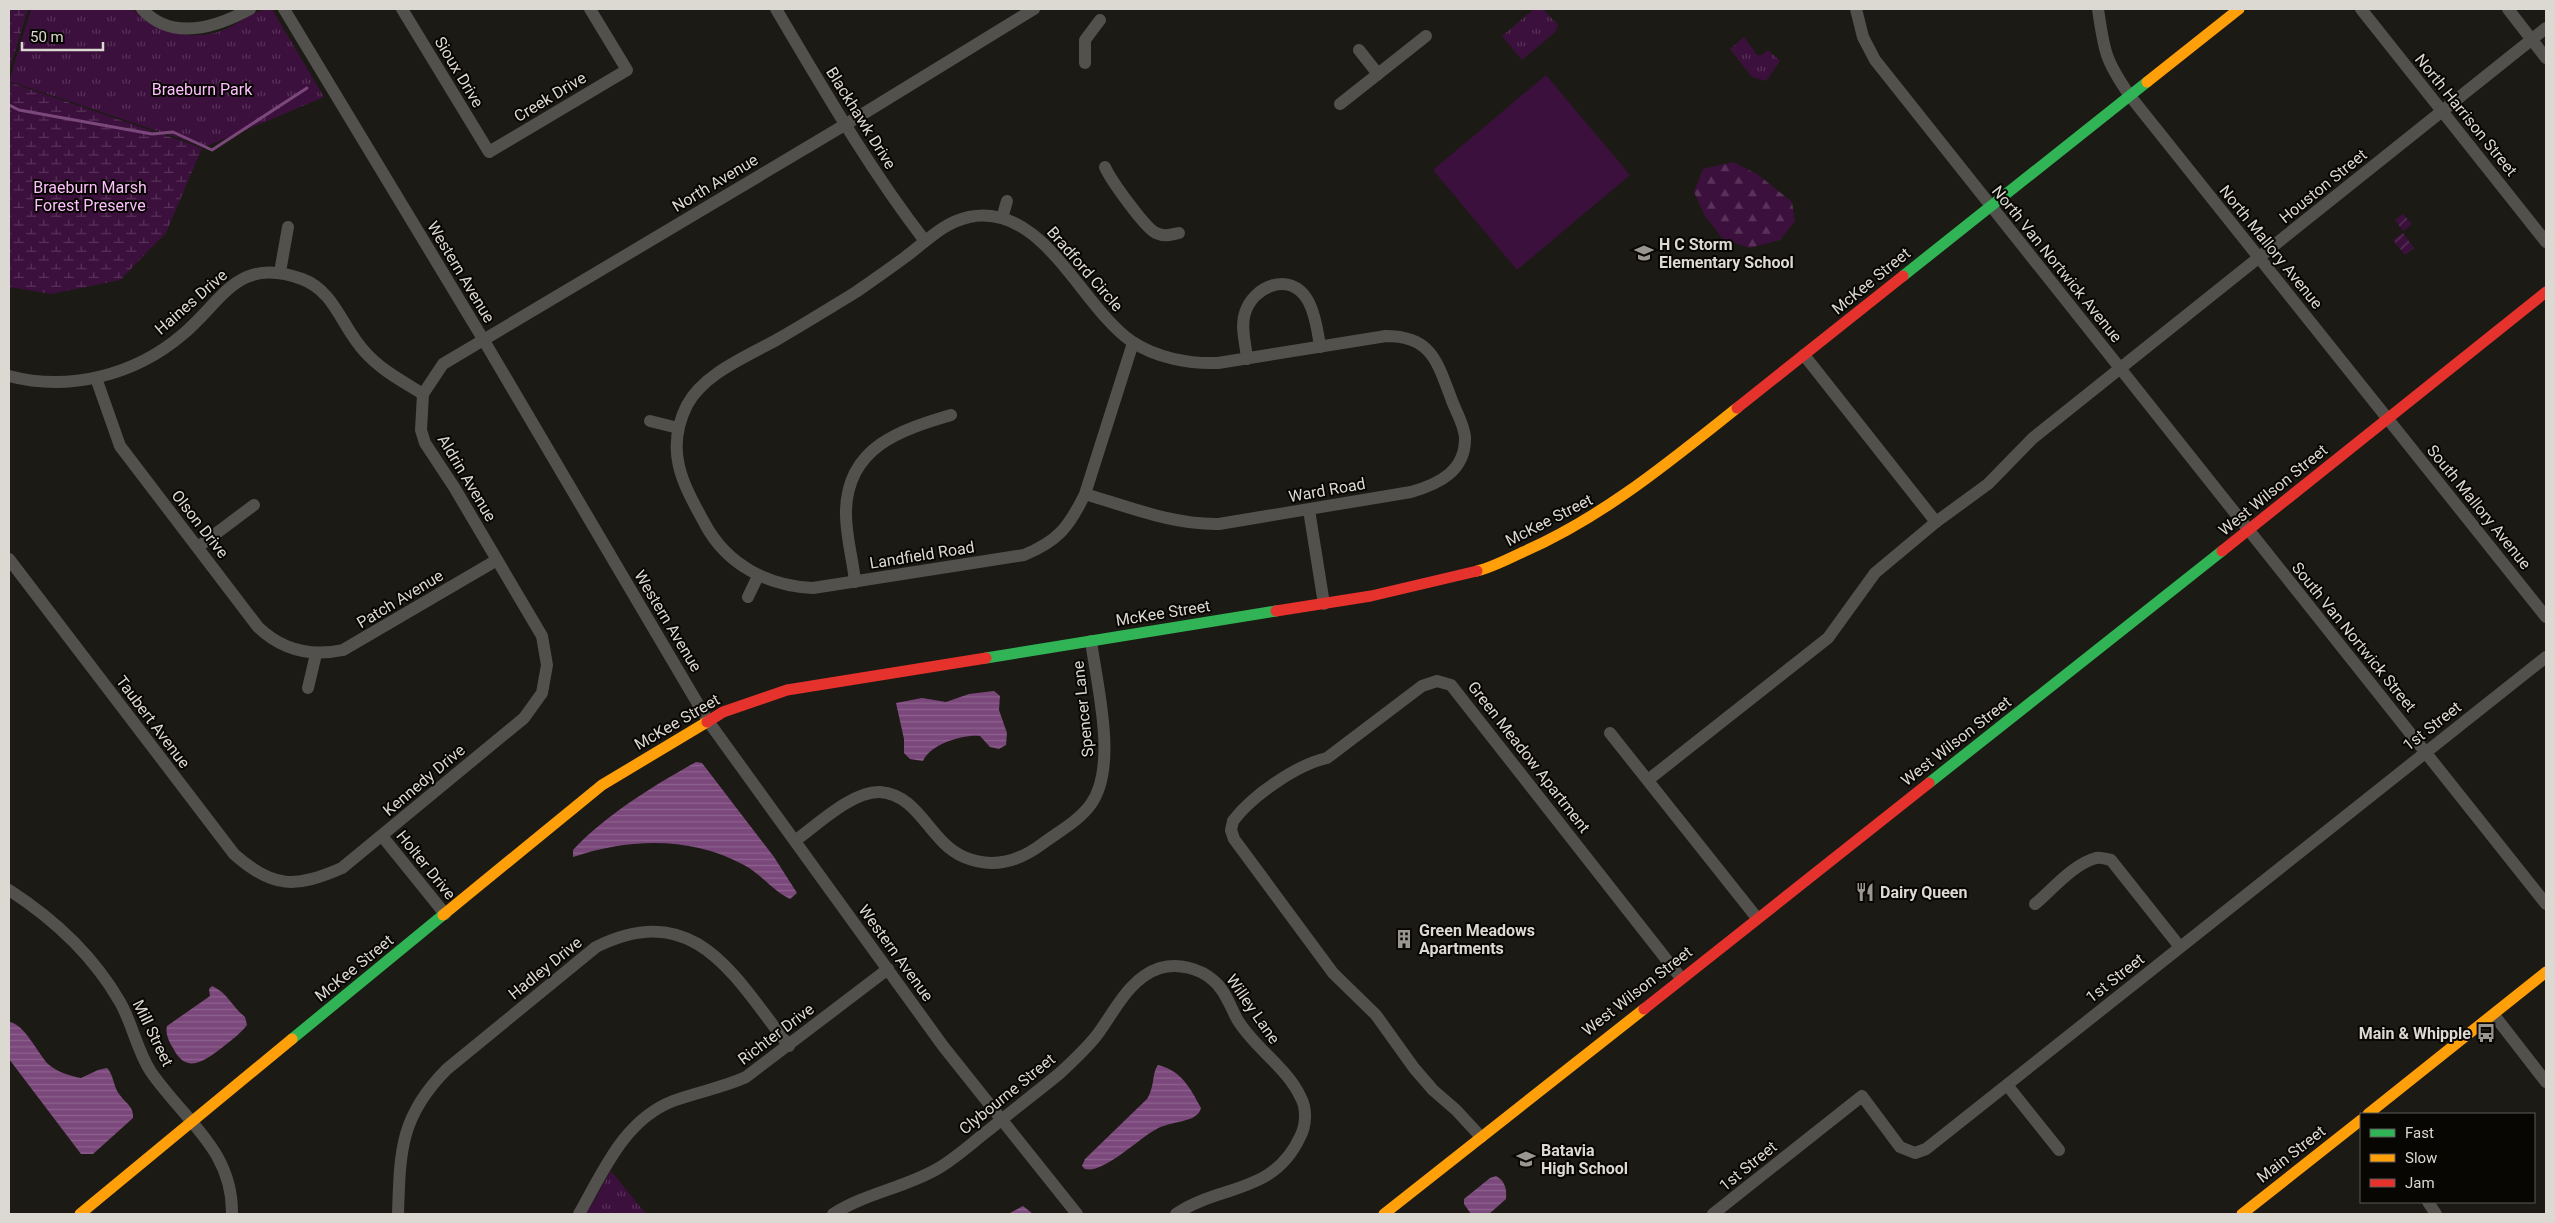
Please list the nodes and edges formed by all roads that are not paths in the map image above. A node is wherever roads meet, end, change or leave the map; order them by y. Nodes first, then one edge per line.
1 (142, 9) edge
2 (250, 9) edge
3 (284, 9) edge
4 (402, 9) edge
5 (590, 9) edge
6 (776, 9) edge
7 (1034, 9) edge
8 (1856, 9) edge
9 (2098, 9) edge
10 (2239, 9) edge
11 (2361, 9) edge
12 (2508, 9) edge
13 (1100, 20) dead end
14 (2546, 28) edge
15 (1426, 36) dead end
16 (2532, 40) junction
17 (1359, 50) dead end
18 (2546, 58) edge
19 (1085, 63) dead end
20 (1378, 74) junction
21 (2130, 96) junction
22 (1340, 104) dead end
23 (2442, 111) junction
24 (845, 125) junction
25 (489, 152) joint
26 (1105, 167) dead end
27 (1007, 201) dead end
28 (1990, 207) junction
29 (1002, 218) junction
30 (288, 227) dead end
31 (1179, 233) dead end
32 (924, 241) junction
33 (2546, 242) edge
34 (2259, 257) junction
35 (280, 272) junction
36 (2546, 292) edge
37 (483, 339) junction
38 (1134, 343) junction
39 (1320, 347) junction
40 (1804, 355) junction
41 (1247, 359) junction
42 (1435, 359) joint
43 (2120, 368) junction
44 (9, 376) edge
45 (96, 378) junction
46 (423, 394) junction
47 (951, 415) dead end
48 (2387, 418) junction
49 (650, 421) dead end
50 (679, 427) junction
51 (1085, 494) junction
52 (254, 505) dead end
53 (1308, 510) junction
54 (1936, 522) junction
55 (2249, 530) junction
56 (198, 547) junction
57 (9, 559) edge
58 (497, 560) junction
59 (758, 576) junction
60 (855, 582) junction
61 (748, 597) dead end
62 (1324, 604) junction
63 (2546, 617) edge
64 (1092, 641) junction
65 (316, 654) junction
66 (2546, 657) edge
67 (547, 665) joint
68 (308, 688) dead end
69 (708, 721) junction
70 (1610, 733) dead end
71 (2426, 752) junction
72 (1648, 780) junction
73 (382, 836) junction
74 (796, 840) junction
75 (288, 883) joint
76 (9, 890) edge
77 (2035, 904) dead end
78 (2546, 904) edge
79 (445, 914) junction
80 (1757, 918) junction
81 (2180, 947) junction
82 (1173, 966) joint
83 (888, 969) junction
84 (2546, 972) edge
85 (1681, 978) junction
86 (2494, 1015) junction
87 (789, 1046) junction
88 (2546, 1082) edge
89 (2007, 1085) junction
90 (2369, 1113) edge
91 (1001, 1120) junction
92 (2360, 1121) edge
93 (191, 1123) junction
94 (1481, 1137) junction
95 (2059, 1150) dead end
96 (2429, 1203) edge
97 (80, 1214) edge
98 (232, 1214) edge
99 (398, 1214) edge
100 (579, 1214) edge
101 (833, 1214) edge
102 (1077, 1214) edge
103 (1176, 1214) edge
104 (1384, 1214) edge
105 (1713, 1214) edge
106 (2242, 1214) edge
107 (2436, 1214) edge

1 - 2 street
3 - 37 street, Western Avenue
4 - 25 street, Sioux Drive
5 - 25 street, Creek Drive
6 - 24 street, Blackhawk Drive
7 - 24 street, North Avenue
8 - 28 street, North Van Nortwick Avenue
9 - 21 street, North Mallory Avenue
10 - 21 street, McKee Street
11 - 23 street, North Harrison Street
12 - 16 street
13 - 19 street
14 - 16 street, Houston Street
15 - 20 street
16 - 18 street
16 - 23 street, Houston Street
17 - 20 street
20 - 22 street
21 - 28 street, McKee Street
21 - 34 street, North Mallory Avenue
23 - 33 street, North Harrison Street
23 - 34 street, Houston Street
24 - 32 street, Blackhawk Drive
24 - 37 street, North Avenue
26 - 31 street
27 - 29 street
28 - 40 street, McKee Street
28 - 43 street, North Van Nortwick Avenue
29 - 32 street, Bradford Circle
29 - 38 street, Bradford Circle
30 - 35 street
32 - 50 street, Bradford Circle
34 - 43 street, Houston Street
34 - 48 street, North Mallory Avenue
35 - 45 street, Haines Drive
35 - 46 street
36 - 48 street, West Wilson Street
37 - 46 street, North Avenue
37 - 69 street, Western Avenue
38 - 41 street, Bradford Circle
38 - 51 street, Landfield Road
39 - 41 street, Bradford Circle
39 - 41 street
39 - 42 street, Bradford Circle
40 - 54 street
40 - 62 street, McKee Street
42 - 53 street, Ward Road
43 - 54 street, Houston Street
43 - 55 street, North Van Nortwick Avenue
44 - 45 street, Haines Drive
45 - 56 street, Olson Drive
46 - 58 street, Aldrin Avenue
47 - 60 street
48 - 55 street, West Wilson Street
48 - 63 street, South Mallory Avenue
49 - 50 street
50 - 59 street, Landfield Road
51 - 53 street, Ward Road
51 - 60 street, Landfield Road
52 - 56 street
53 - 62 street
54 - 72 street, Houston Street
55 - 71 street, South Van Nortwick Street
55 - 80 street, West Wilson Street
56 - 65 street, Olson Drive
57 - 75 street, Taubert Avenue
58 - 65 street, Patch Avenue
58 - 67 street, Aldrin Avenue
59 - 60 street, Landfield Road
59 - 61 street
62 - 64 street, McKee Street
64 - 69 street, McKee Street
64 - 74 street, Spencer Lane
65 - 68 street
66 - 71 street, 1st Street
67 - 73 street, Kennedy Drive
69 - 74 street, Western Avenue
69 - 79 street, McKee Street
70 - 72 street
71 - 78 street, South Van Nortwick Street
71 - 81 street, 1st Street
72 - 80 street
73 - 75 street, Kennedy Drive
73 - 79 street, Holter Drive
74 - 83 street, Western Avenue
76 - 93 street, Mill Street
77 - 81 street
79 - 93 street, McKee Street
80 - 85 street, West Wilson Street
81 - 89 street, 1st Street
82 - 91 street, Clybourne Street
82 - 103 street, Willey Lane
83 - 87 street, Richter Drive
83 - 91 street, Western Avenue
84 - 86 street
85 - 94 street, West Wilson Street
85 - 94 street, Green Meadow Apartment
86 - 88 street
86 - 90 street
87 - 99 street, Hadley Drive
87 - 100 street, Richter Drive
89 - 95 street
89 - 105 street, 1st Street
91 - 101 street, Clybourne Street
91 - 102 street, Western Avenue
92 - 106 street, Main Street
93 - 97 street, McKee Street
93 - 98 street, Mill Street
94 - 104 street, West Wilson Street
96 - 107 street

